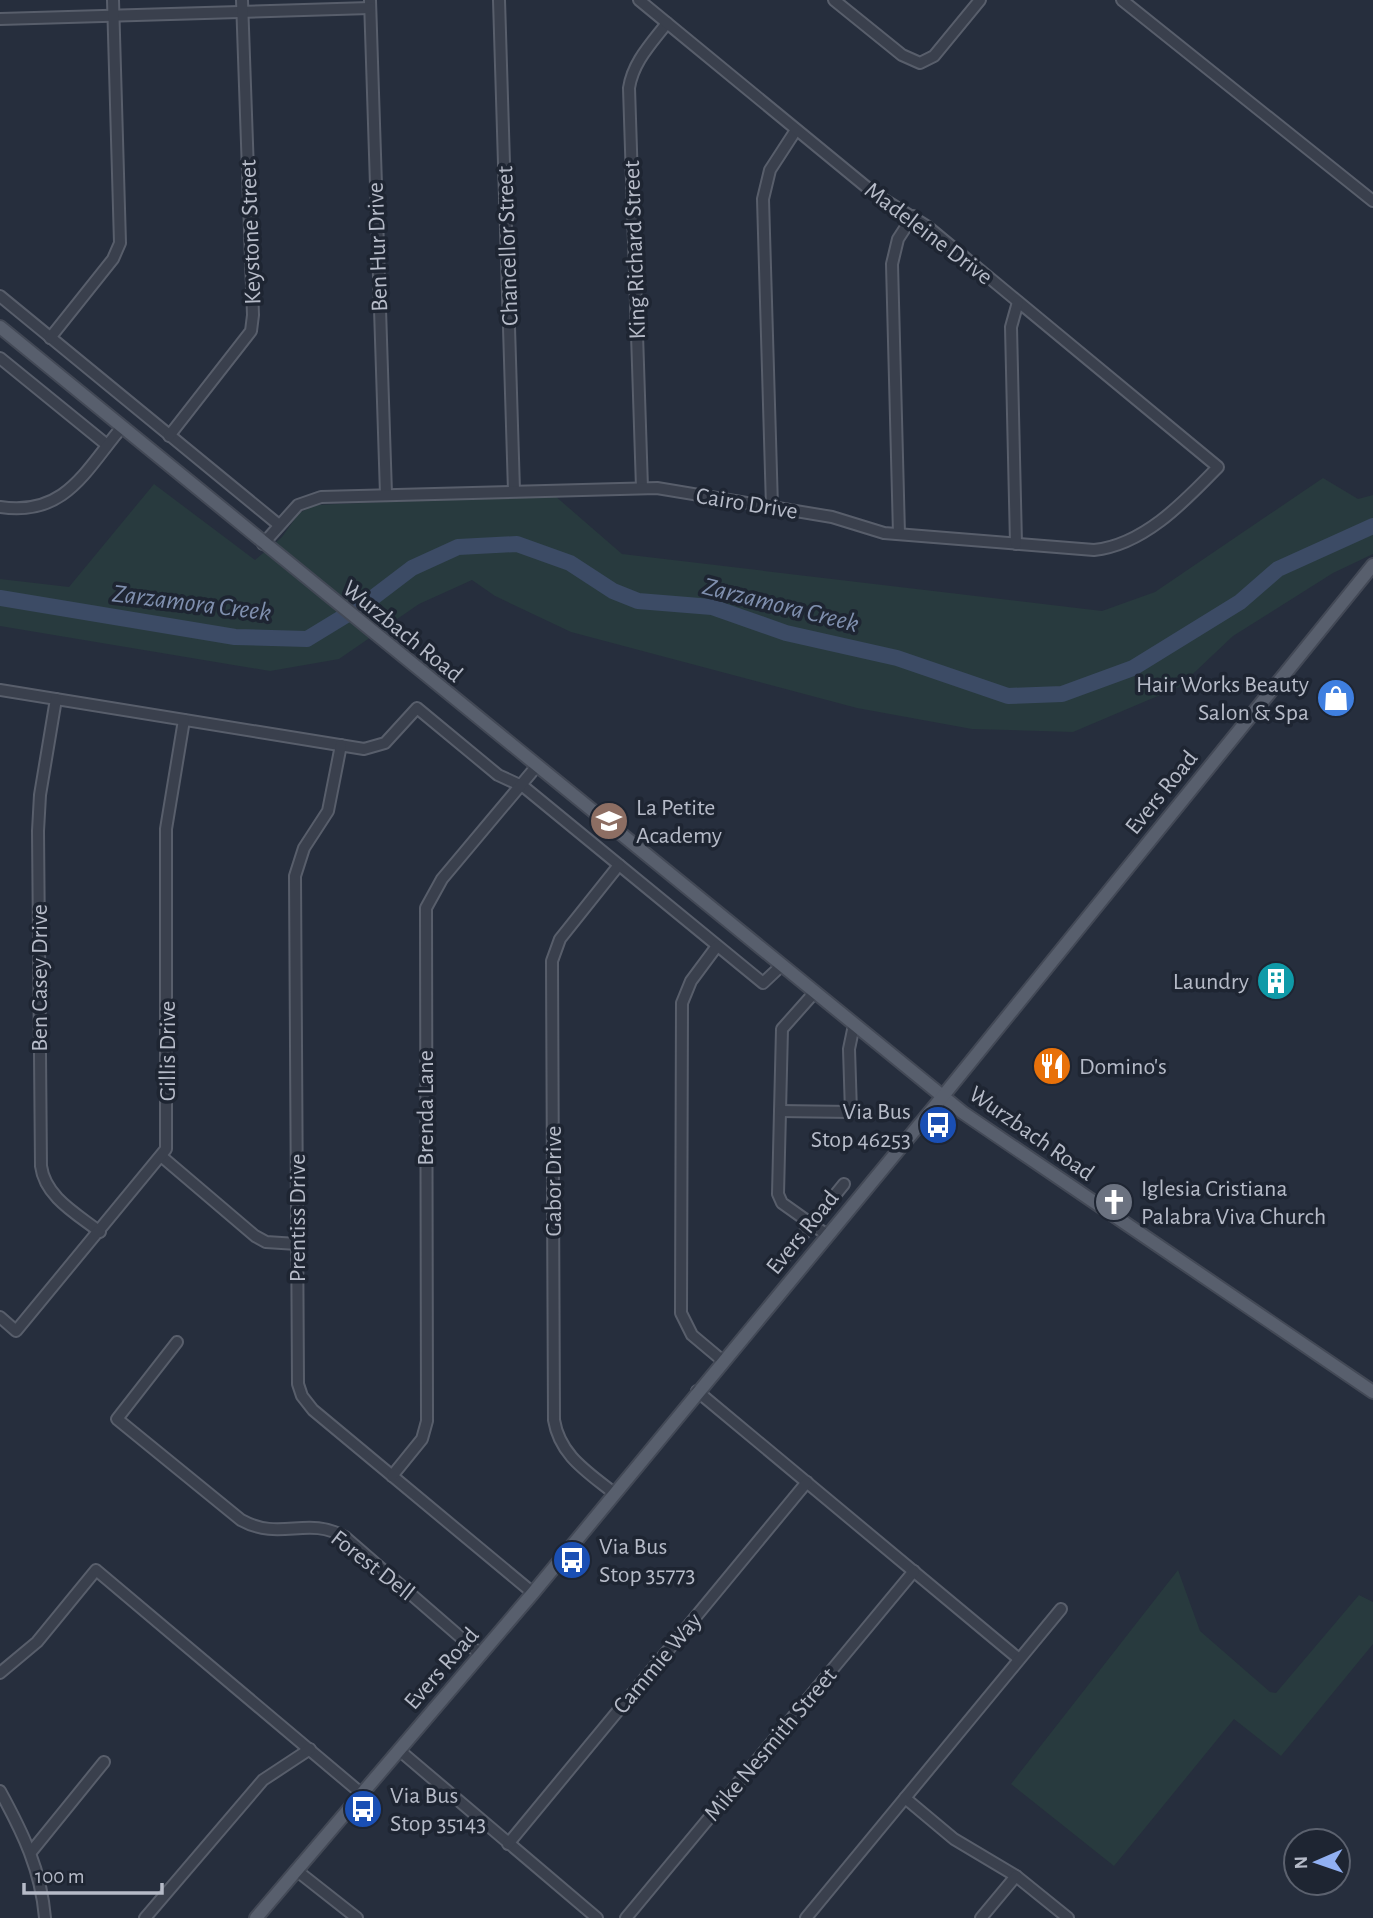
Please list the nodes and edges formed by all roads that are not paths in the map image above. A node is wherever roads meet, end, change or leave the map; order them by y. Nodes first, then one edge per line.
1 (113, 0) edge
2 (499, 0) edge
3 (639, 0) edge
4 (834, 0) edge
5 (980, 0) edge
6 (1122, 0) edge
7 (370, 4) edge
8 (242, 5) edge
9 (113, 15) junction
10 (0, 19) edge
11 (667, 23) junction
12 (796, 130) junction
13 (1373, 201) edge
14 (913, 216) junction
15 (0, 296) edge
16 (1018, 302) junction
17 (0, 327) edge
18 (50, 338) junction
19 (0, 358) edge
20 (122, 427) junction
21 (169, 436) junction
22 (107, 445) junction
23 (1218, 467) joint
24 (642, 488) junction
25 (514, 491) junction
26 (386, 494) junction
27 (0, 507) edge
28 (772, 507) junction
29 (279, 525) junction
30 (900, 534) junction
31 (263, 544) junction
32 (1016, 544) junction
33 (1373, 565) edge
34 (0, 690) edge
35 (56, 699) junction
36 (184, 720) junction
37 (341, 745) junction
38 (536, 766) junction
39 (521, 786) junction
40 (619, 865) junction
41 (717, 946) junction
42 (780, 966) junction
43 (814, 993) junction
44 (854, 1025) junction
45 (943, 1096) junction
46 (780, 1111) junction
47 (161, 1156) junction
48 (844, 1184) dead end
49 (812, 1223) junction
50 (100, 1232) junction
51 (827, 1235) junction
52 (297, 1244) junction
53 (780, 1263) dead end
54 (0, 1317) edge
55 (177, 1342) dead end
56 (723, 1360) junction
57 (697, 1391) junction
58 (1373, 1392) edge
59 (392, 1476) junction
60 (807, 1482) junction
61 (615, 1494) junction
62 (914, 1571) junction
63 (533, 1593) junction
64 (1061, 1609) dead end
65 (481, 1655) junction
66 (1019, 1659) junction
67 (0, 1673) edge
68 (310, 1749) junction
69 (399, 1750) junction
70 (104, 1762) dead end
71 (0, 1791) edge
72 (362, 1794) junction
73 (905, 1798) junction
74 (508, 1844) junction
75 (32, 1852) junction
76 (296, 1870) junction
77 (1016, 1875) junction
78 (46, 1918) edge
79 (145, 1918) edge
80 (256, 1918) edge
81 (356, 1918) edge
82 (597, 1918) edge
83 (626, 1918) edge
84 (806, 1918) edge
85 (981, 1918) edge
86 (1068, 1918) edge

1 - 9 street
2 - 25 street, Chancellor Street
3 - 11 street, Madeleine Drive
4 - 5 street
6 - 13 street
7 - 8 street
7 - 26 street, Ben Hur Drive
8 - 9 street
8 - 21 street, Keystone Street
9 - 10 street
9 - 18 street
11 - 12 street, Madeleine Drive
11 - 24 street, King Richard Street
12 - 14 street, Madeleine Drive
12 - 28 street
14 - 16 street, Madeleine Drive
14 - 30 street
15 - 18 street
16 - 23 street, Madeleine Drive
16 - 32 street
17 - 20 main road, Wurzbach Road
18 - 21 street
19 - 22 street
20 - 22 street
20 - 31 main road, Wurzbach Road
21 - 29 street
22 - 27 street
23 - 32 street, Cairo Drive
24 - 25 street, Cairo Drive
24 - 28 street, Cairo Drive
25 - 26 street, Cairo Drive
26 - 29 street, Cairo Drive
28 - 30 street, Cairo Drive
29 - 31 street, Cairo Drive
30 - 32 street, Cairo Drive
31 - 38 main road, Wurzbach Road
33 - 45 main road, Evers Road
34 - 35 street
35 - 36 street
35 - 50 street, Ben Casey Drive
36 - 37 street
36 - 47 street, Gillis Drive
37 - 39 street
37 - 52 street, Prentiss Drive
38 - 39 street, Brenda Lane
38 - 42 main road, Wurzbach Road
39 - 40 street
39 - 59 street, Brenda Lane
40 - 41 street
40 - 61 street, Gabor Drive
41 - 42 street
41 - 56 street
42 - 43 main road, Wurzbach Road
43 - 44 main road, Wurzbach Road
43 - 46 street
44 - 45 main road, Wurzbach Road
44 - 46 street
45 - 51 main road, Evers Road
45 - 58 main road, Wurzbach Road
46 - 49 street
47 - 50 street, Gillis Drive
47 - 52 street
48 - 49 street
49 - 51 street
49 - 53 street
50 - 54 street, Gillis Drive
51 - 56 main road, Evers Road
52 - 59 street, Prentiss Drive
55 - 65 street, Forest Dell
56 - 57 main road, Evers Road
57 - 60 street
57 - 61 main road, Evers Road
59 - 63 street, Prentiss Drive
60 - 62 street
60 - 74 street, Cammie Way
61 - 63 main road, Evers Road
62 - 66 street
62 - 83 street, Mike Nesmith Street
63 - 65 main road, Evers Road
64 - 66 street
65 - 69 main road, Evers Road
66 - 73 street
67 - 68 street
68 - 72 street
68 - 79 street
69 - 72 main road, Evers Road
69 - 74 street
70 - 75 street
71 - 75 street
72 - 76 main road, Evers Road
73 - 77 street
73 - 84 street
74 - 82 street
75 - 78 street
76 - 80 main road, Evers Road
76 - 81 street
77 - 85 street
77 - 86 street

